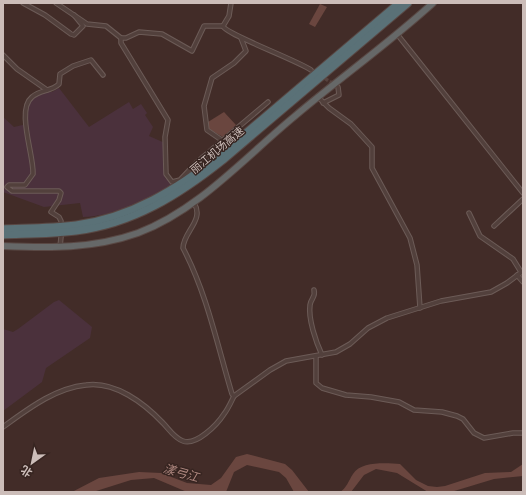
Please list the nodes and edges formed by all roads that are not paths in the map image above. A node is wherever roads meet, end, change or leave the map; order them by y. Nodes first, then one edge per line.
1 (24, 3) edge
2 (56, 3) edge
3 (231, 3) edge
4 (400, 3) edge
5 (408, 3) edge
6 (433, 3) edge
7 (74, 14) junction
8 (222, 26) junction
9 (396, 33) junction
10 (120, 38) junction
11 (241, 38) junction
12 (3, 55) edge
13 (311, 70) tunnel mouth
14 (104, 75) dead end
15 (338, 87) dead end
16 (48, 90) junction
17 (318, 97) junction
18 (268, 102) dead end
19 (323, 103) junction
20 (223, 141) junction
21 (523, 193) edge
22 (523, 199) edge
23 (194, 203) junction
24 (469, 213) dead end
25 (61, 221) dead end
26 (494, 226) dead end
27 (3, 229) edge
28 (3, 235) edge
29 (61, 237) dead end
30 (3, 246) edge
31 (60, 248) junction
32 (522, 271) edge
33 (517, 275) junction
34 (523, 282) edge
35 (314, 290) dead end
36 (420, 308) junction
37 (322, 354) junction
38 (316, 356) junction
39 (234, 396) junction
40 (3, 427) edge
41 (523, 433) edge

1 - 7 street
2 - 7 street
3 - 8 street
4 - 27 highway, 丽江机场高速
5 - 28 highway, 丽江机场高速
6 - 9 highway
7 - 10 street
8 - 10 street
8 - 11 street
9 - 17 highway
9 - 21 street
10 - 20 street
11 - 13 street
11 - 20 street
12 - 16 street
14 - 16 street
15 - 19 street
16 - 25 street
17 - 19 street
17 - 23 highway
18 - 20 street
19 - 36 street
22 - 26 street
23 - 31 highway
23 - 39 street
24 - 32 street
29 - 31 street
30 - 31 highway
32 - 33 street
33 - 34 street
33 - 36 street
35 - 37 street
36 - 37 street
37 - 38 street
38 - 39 street
38 - 41 street
39 - 40 street

